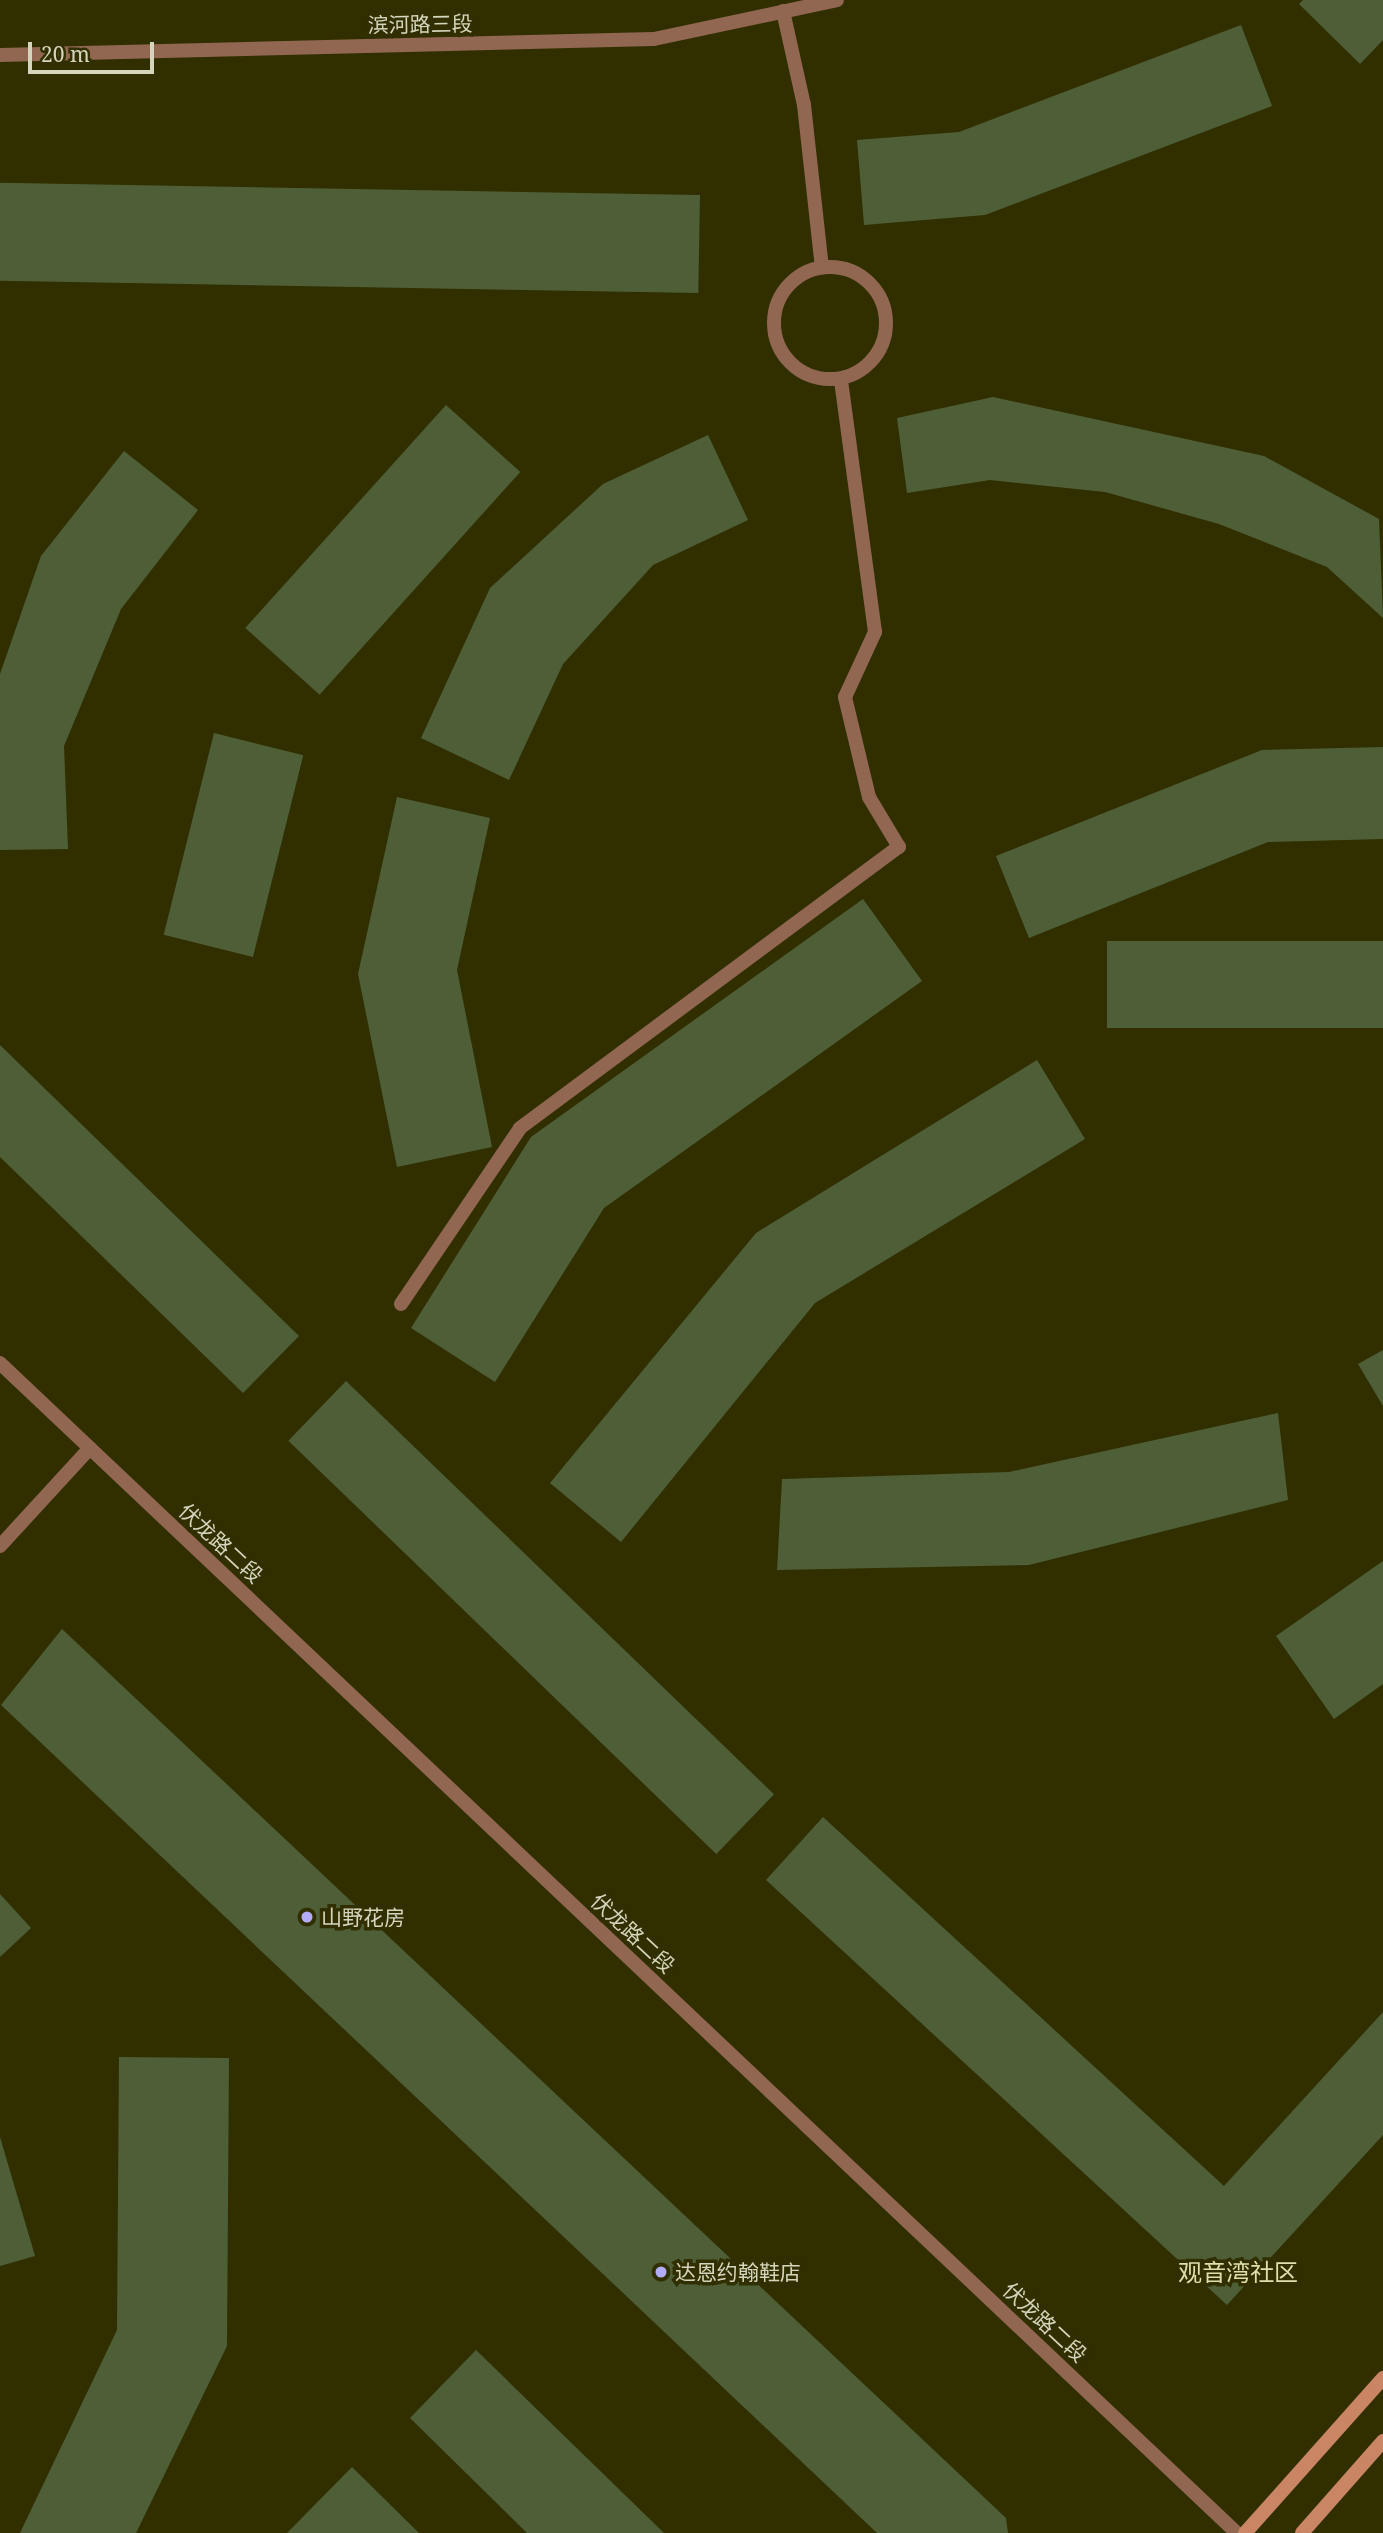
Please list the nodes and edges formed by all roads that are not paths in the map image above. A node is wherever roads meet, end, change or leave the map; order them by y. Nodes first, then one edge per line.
1 (837, 0) edge
2 (783, 11) junction
3 (0, 55) edge
4 (822, 267) junction
5 (841, 379) junction
6 (401, 1304) dead end
7 (0, 1363) edge
8 (90, 1448) junction
9 (0, 1546) edge
10 (1383, 2378) edge
11 (1383, 2441) edge
12 (1237, 2533) edge
13 (1245, 2533) edge
14 (1302, 2533) edge

1 - 2 street, 滨河路三段
2 - 3 street, 滨河路三段
2 - 4 street
4 - 5 street
4 - 5 street
5 - 6 street
7 - 8 street, 伏龙路二段
8 - 9 street
8 - 12 street, 伏龙路二段
10 - 13 street
11 - 14 street

